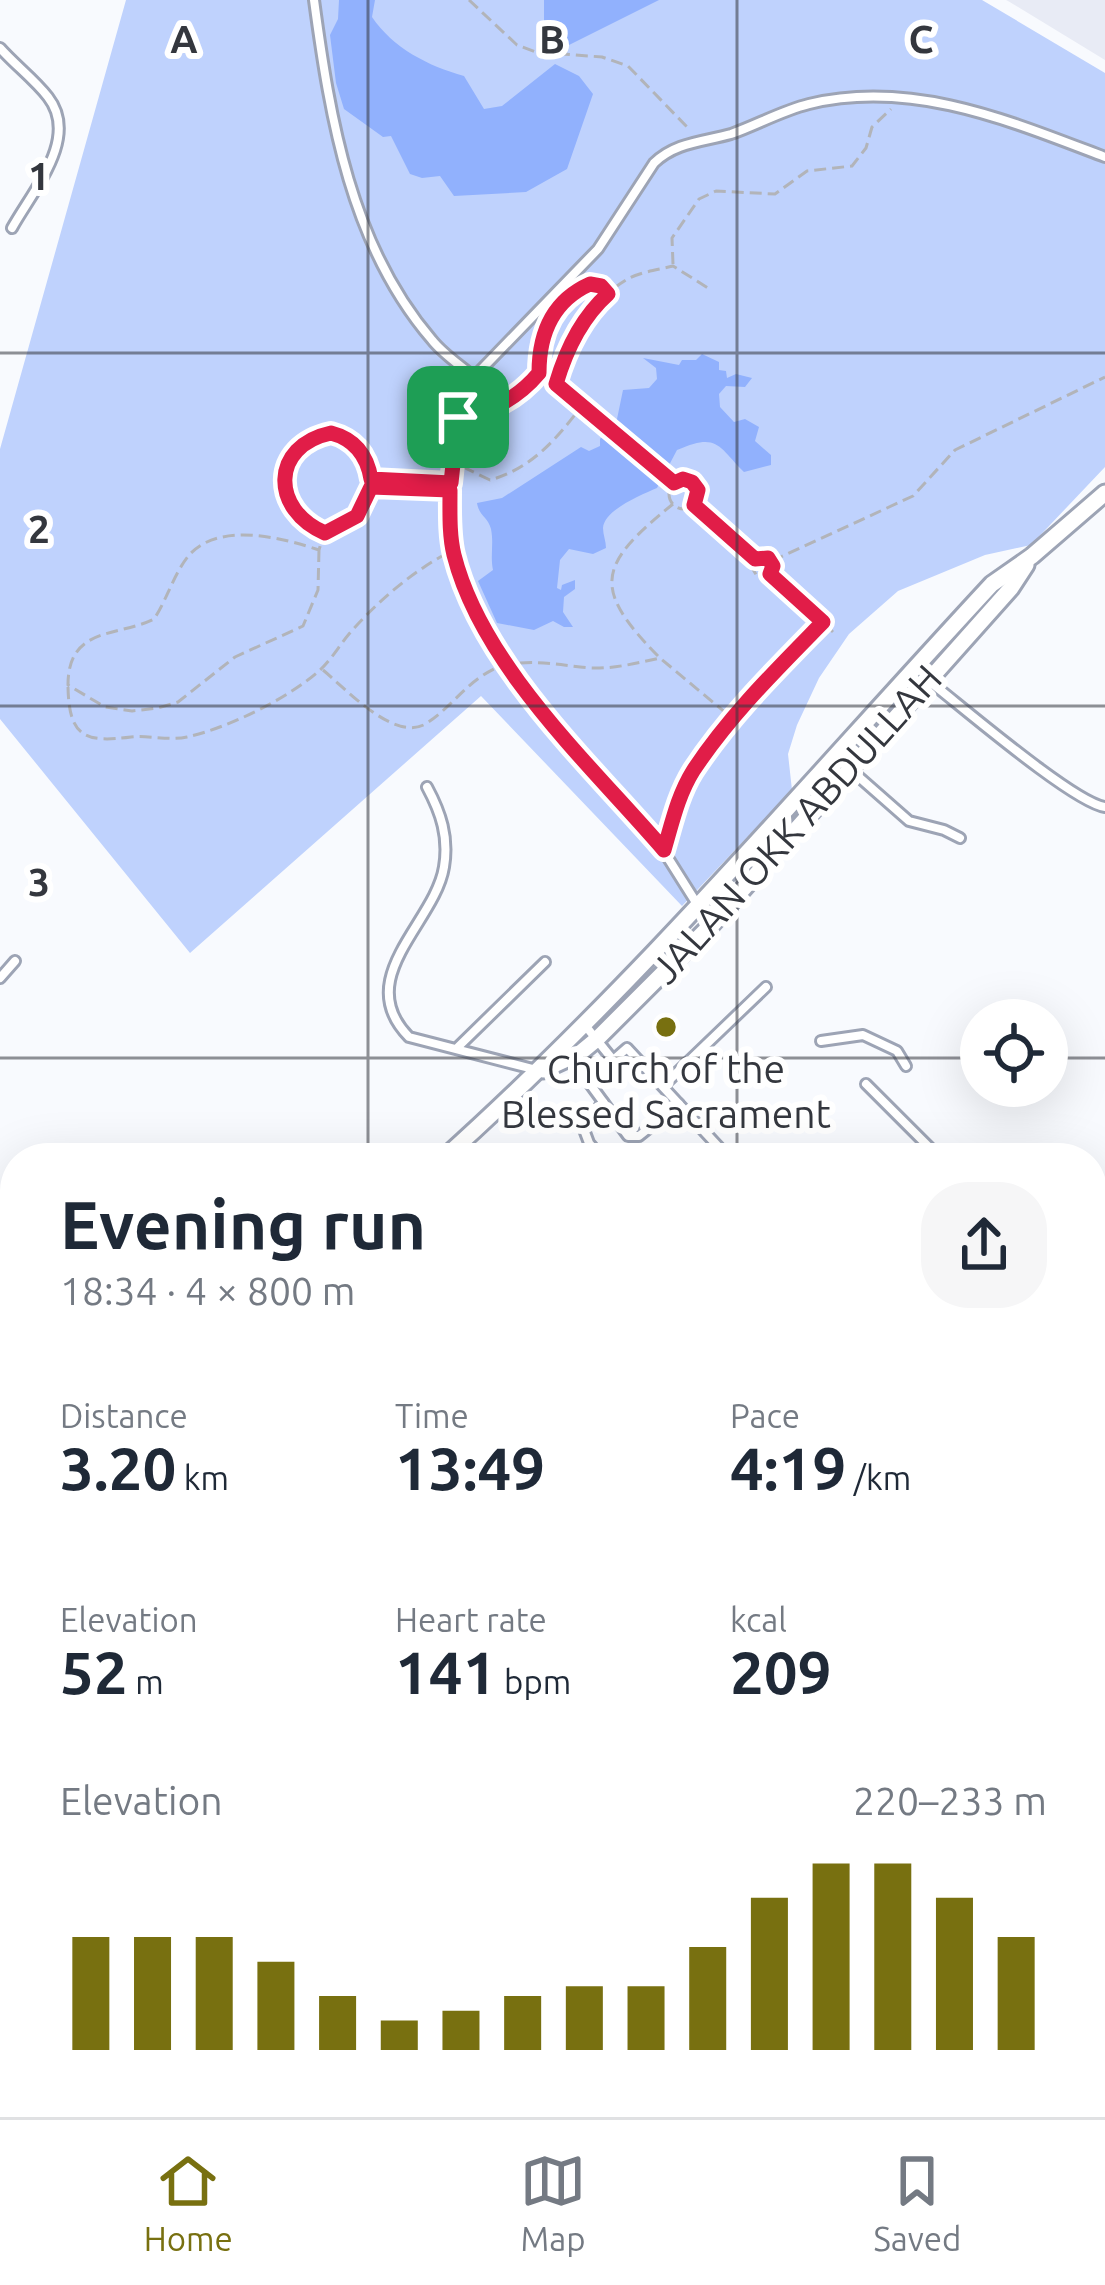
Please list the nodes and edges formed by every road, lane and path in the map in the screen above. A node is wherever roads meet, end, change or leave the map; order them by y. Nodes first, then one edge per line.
1 (314, 0) edge
2 (469, 0) edge
3 (0, 48) edge
4 (892, 97) junction
5 (701, 141) junction
6 (1105, 157) edge
7 (12, 228) dead end
8 (673, 266) junction
9 (708, 288) dead end
10 (573, 292) dead end
11 (608, 294) junction
12 (559, 308) dead end
13 (474, 377) junction
14 (1105, 377) edge
15 (583, 404) junction
16 (458, 417) junction
17 (452, 460) junction
18 (371, 479) junction
19 (674, 483) junction
20 (371, 487) junction
21 (450, 487) junction
22 (1105, 493) edge
23 (673, 504) junction
24 (694, 505) junction
25 (325, 533) junction
26 (319, 550) junction
27 (453, 550) junction
28 (755, 559) junction
29 (772, 561) junction
30 (770, 574) junction
31 (823, 622) junction
32 (833, 632) dead end
33 (660, 658) dead end
34 (920, 674) junction
35 (68, 685) junction
36 (841, 762) junction
37 (427, 787) dead end
38 (1105, 807) edge
39 (960, 838) dead end
40 (664, 850) junction
41 (700, 908) junction
42 (15, 961) dead end
43 (544, 962) dead end
44 (0, 978) edge
45 (766, 987) dead end
46 (583, 1022) junction
47 (597, 1039) junction
48 (821, 1041) dead end
49 (458, 1047) junction
50 (580, 1053) junction
51 (613, 1060) junction
52 (906, 1066) dead end
53 (541, 1071) junction
54 (595, 1076) junction
55 (866, 1084) dead end
56 (664, 1086) junction
57 (603, 1102) junction
58 (680, 1104) junction
59 (461, 1143) edge
60 (593, 1143) edge
61 (715, 1143) edge
62 (925, 1143) edge

1 - 13 lane
2 - 5 path
3 - 7 lane
4 - 5 lane
4 - 6 lane
4 - 8 path
5 - 13 lane
8 - 9 path
8 - 11 path
10 - 11 path
11 - 15 path
12 - 16 path
13 - 16 lane
14 - 29 path
15 - 17 path
15 - 19 path
16 - 17 lane
17 - 21 lane
18 - 20 path
18 - 21 path
18 - 25 path
19 - 23 path
19 - 24 path
20 - 21 path
20 - 25 path
21 - 27 lane
22 - 34 street, JALAN OKK ABDULLAH
23 - 24 path
23 - 33 path
24 - 28 path
25 - 26 path
26 - 35 path
26 - 35 path
27 - 35 path
27 - 40 lane
28 - 29 path
28 - 30 path
29 - 30 path
30 - 31 path
31 - 32 path
31 - 40 path
34 - 36 street, JALAN OKK ABDULLAH
34 - 38 lane
36 - 39 lane
36 - 41 street, JALAN OKK ABDULLAH
36 - 47 street, JALAN OKK ABDULLAH
37 - 49 lane
40 - 41 lane
41 - 46 street, JALAN OKK ABDULLAH
42 - 44 lane
43 - 49 lane
45 - 56 lane
46 - 47 lane
46 - 53 street, JALAN OKK ABDULLAH
47 - 50 street, JALAN OKK ABDULLAH
47 - 51 lane
48 - 52 lane
49 - 53 lane
50 - 53 street, JALAN OKK ABDULLAH
50 - 54 lane
51 - 54 lane
51 - 56 lane
53 - 59 street, JALAN OKK ABDULLAH
54 - 57 lane
55 - 62 lane
56 - 58 lane
57 - 58 lane
57 - 60 lane
58 - 61 lane

